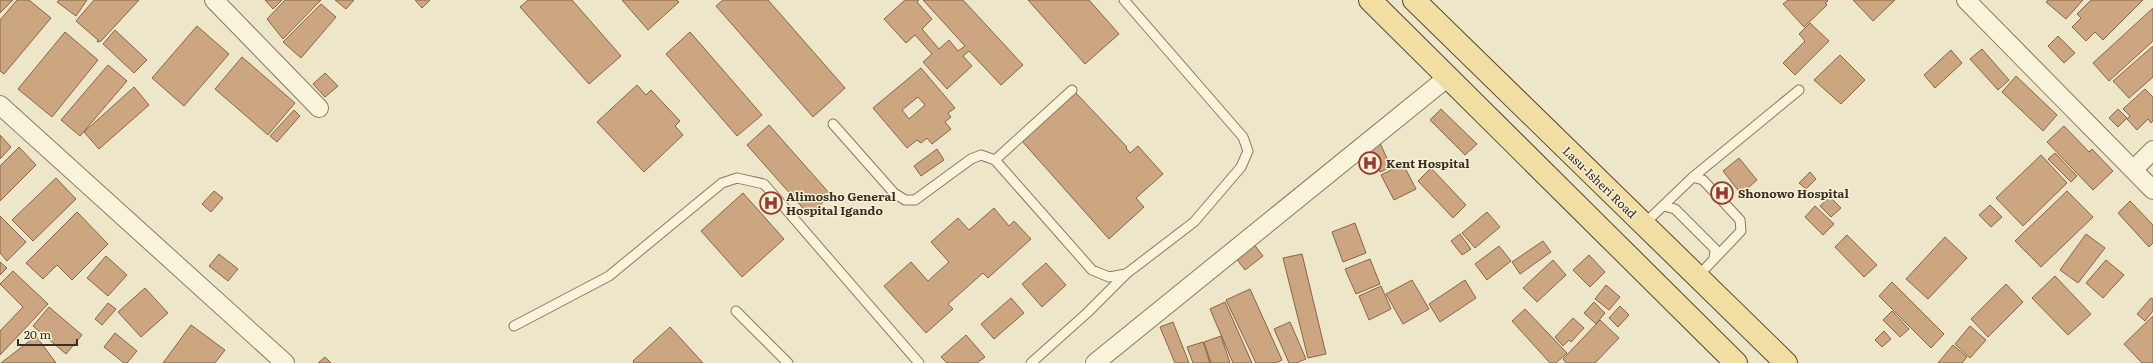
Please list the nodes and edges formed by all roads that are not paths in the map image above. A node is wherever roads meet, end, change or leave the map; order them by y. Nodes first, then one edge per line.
1 (214, 0) edge
2 (1124, 0) edge
3 (1370, 0) edge
4 (1414, 0) edge
5 (1966, 0) edge
6 (1448, 77) junction
7 (1072, 90) dead end
8 (1799, 90) dead end
9 (0, 105) edge
10 (319, 108) dead end
11 (833, 124) dead end
12 (2153, 150) edge
13 (995, 160) junction
14 (2134, 169) junction
15 (1693, 177) junction
16 (2153, 190) edge
17 (1664, 206) junction
18 (1644, 224) junction
19 (1714, 259) junction
20 (1126, 274) junction
21 (1698, 276) junction
22 (736, 310) dead end
23 (514, 326) dead end
24 (285, 363) edge
25 (788, 363) edge
26 (920, 363) edge
27 (1032, 363) edge
28 (1095, 363) edge
29 (1736, 363) edge
30 (1786, 363) edge

1 - 10 street
2 - 20 lane
3 - 6 main road
4 - 18 main road, Lasu-Isheri Road
5 - 14 street
6 - 28 street
6 - 29 main road
7 - 13 lane
8 - 15 lane
9 - 24 street
11 - 13 lane
12 - 14 street
13 - 20 lane
14 - 16 street
15 - 17 lane
15 - 19 lane
17 - 18 lane
17 - 19 lane
18 - 21 main road, Lasu-Isheri Road
19 - 21 lane
20 - 27 lane
21 - 30 main road, Lasu-Isheri Road
22 - 25 lane
23 - 26 lane

